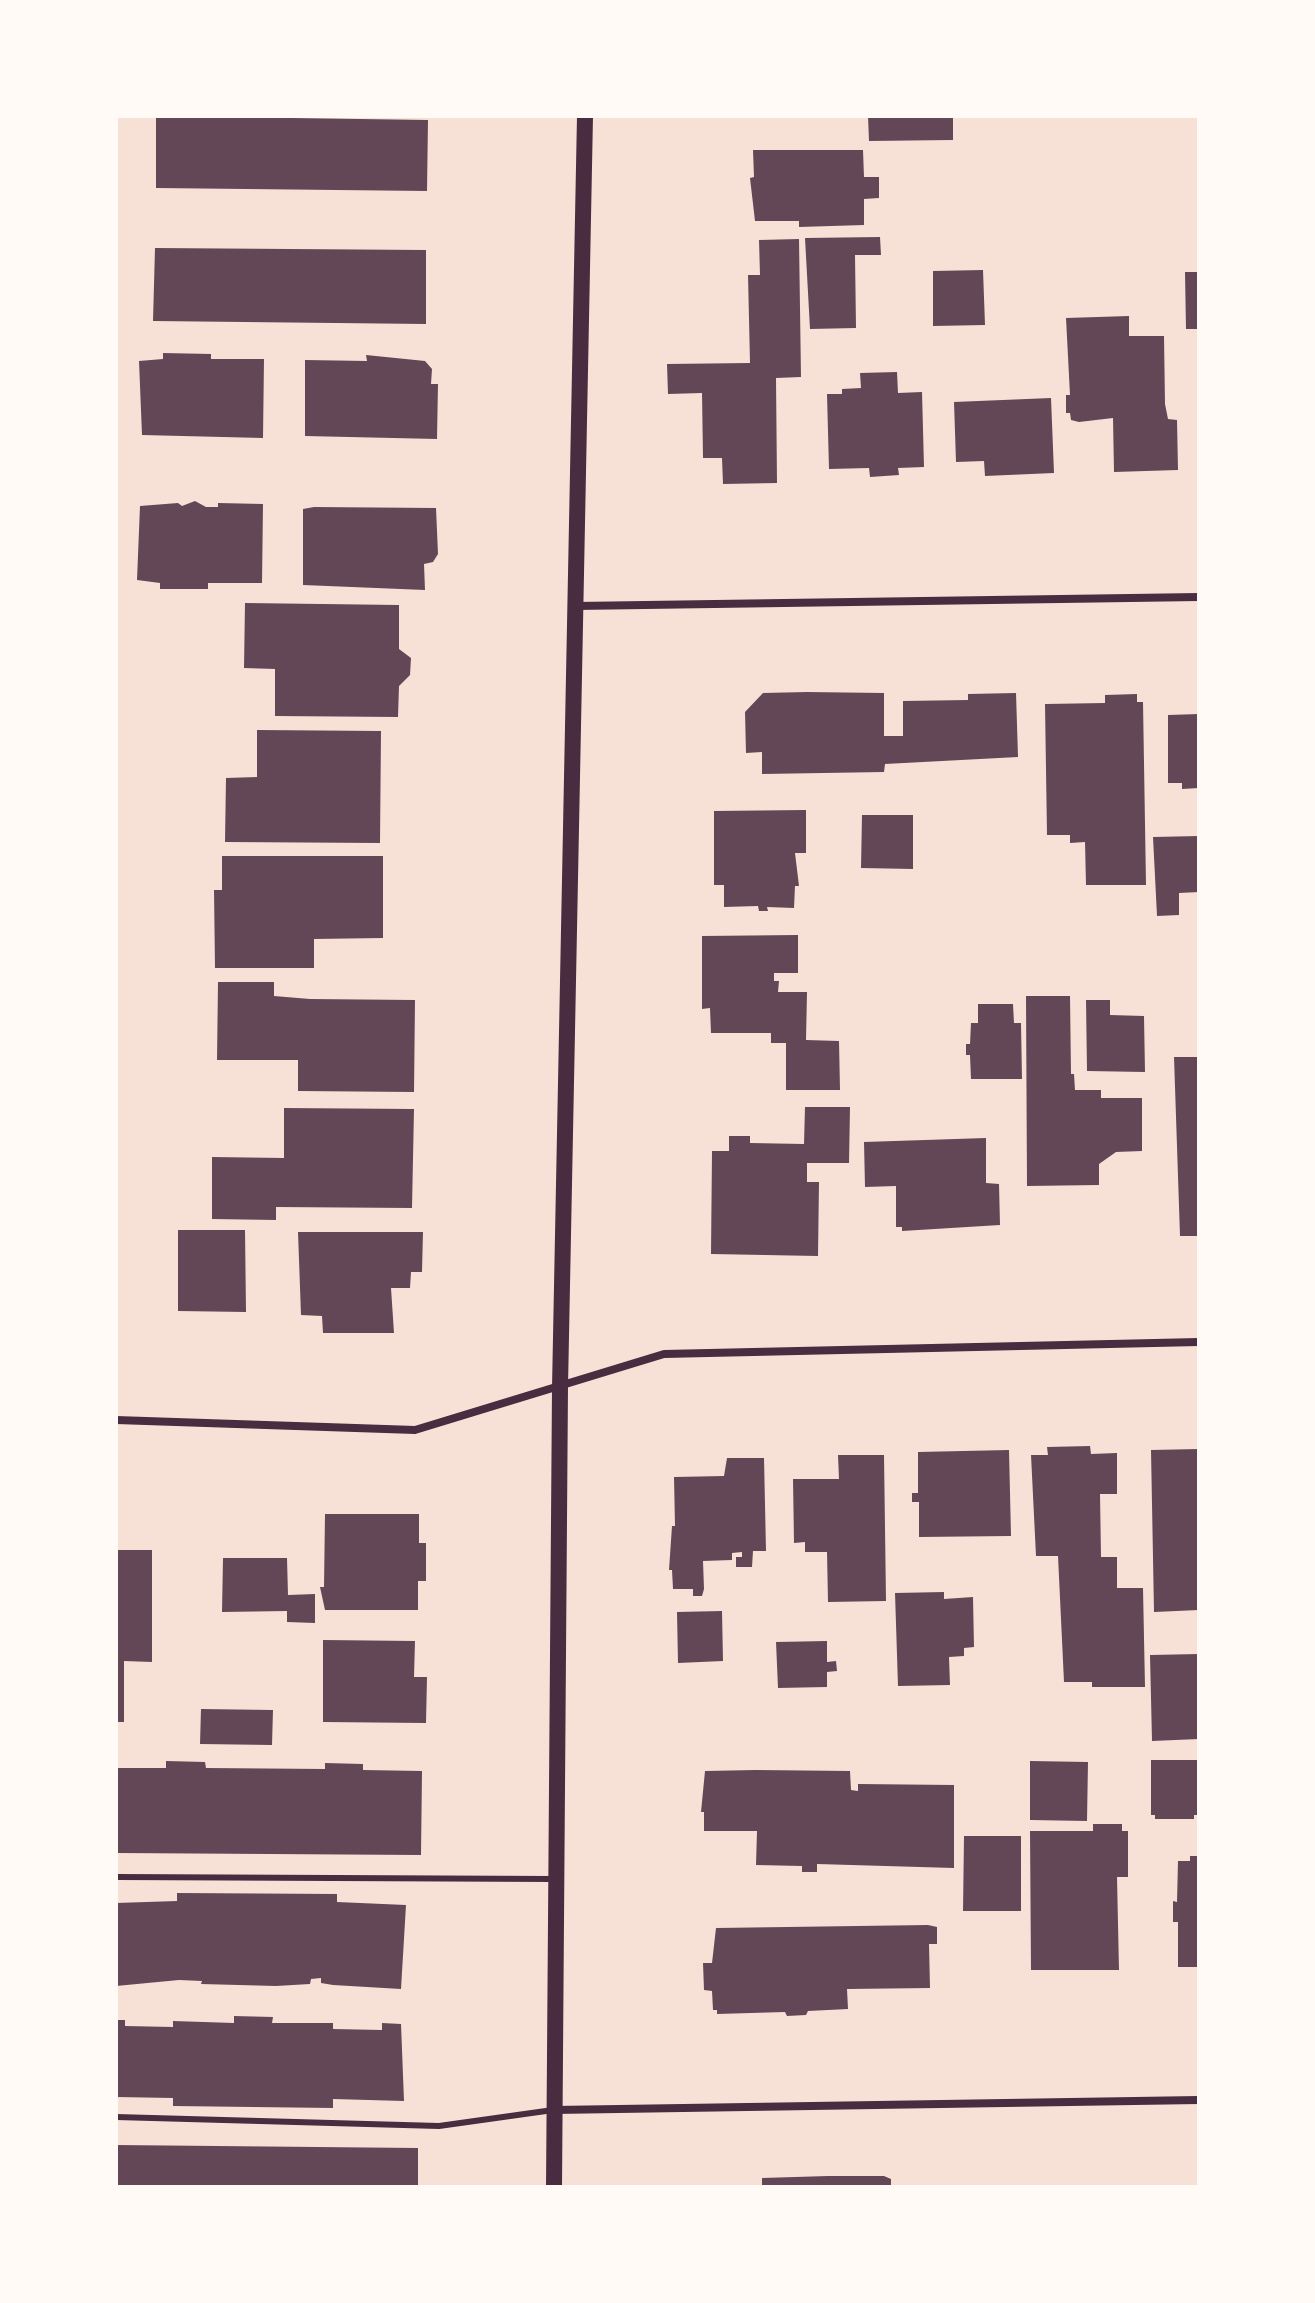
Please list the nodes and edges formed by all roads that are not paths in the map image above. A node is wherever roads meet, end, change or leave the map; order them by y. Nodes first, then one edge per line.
1 (585, 116) edge
2 (1199, 597) edge
3 (576, 606) junction
4 (1199, 1342) edge
5 (560, 1387) junction
6 (116, 1420) edge
7 (116, 1877) edge
8 (556, 1879) junction
9 (1199, 2100) edge
10 (553, 2110) junction
11 (116, 2117) edge
12 (554, 2187) edge

1 - 3 main road
2 - 3 street
3 - 5 main road
4 - 5 street
5 - 6 street
5 - 8 main road
7 - 8 lane
8 - 10 main road
9 - 10 street
10 - 11 lane
10 - 12 main road

